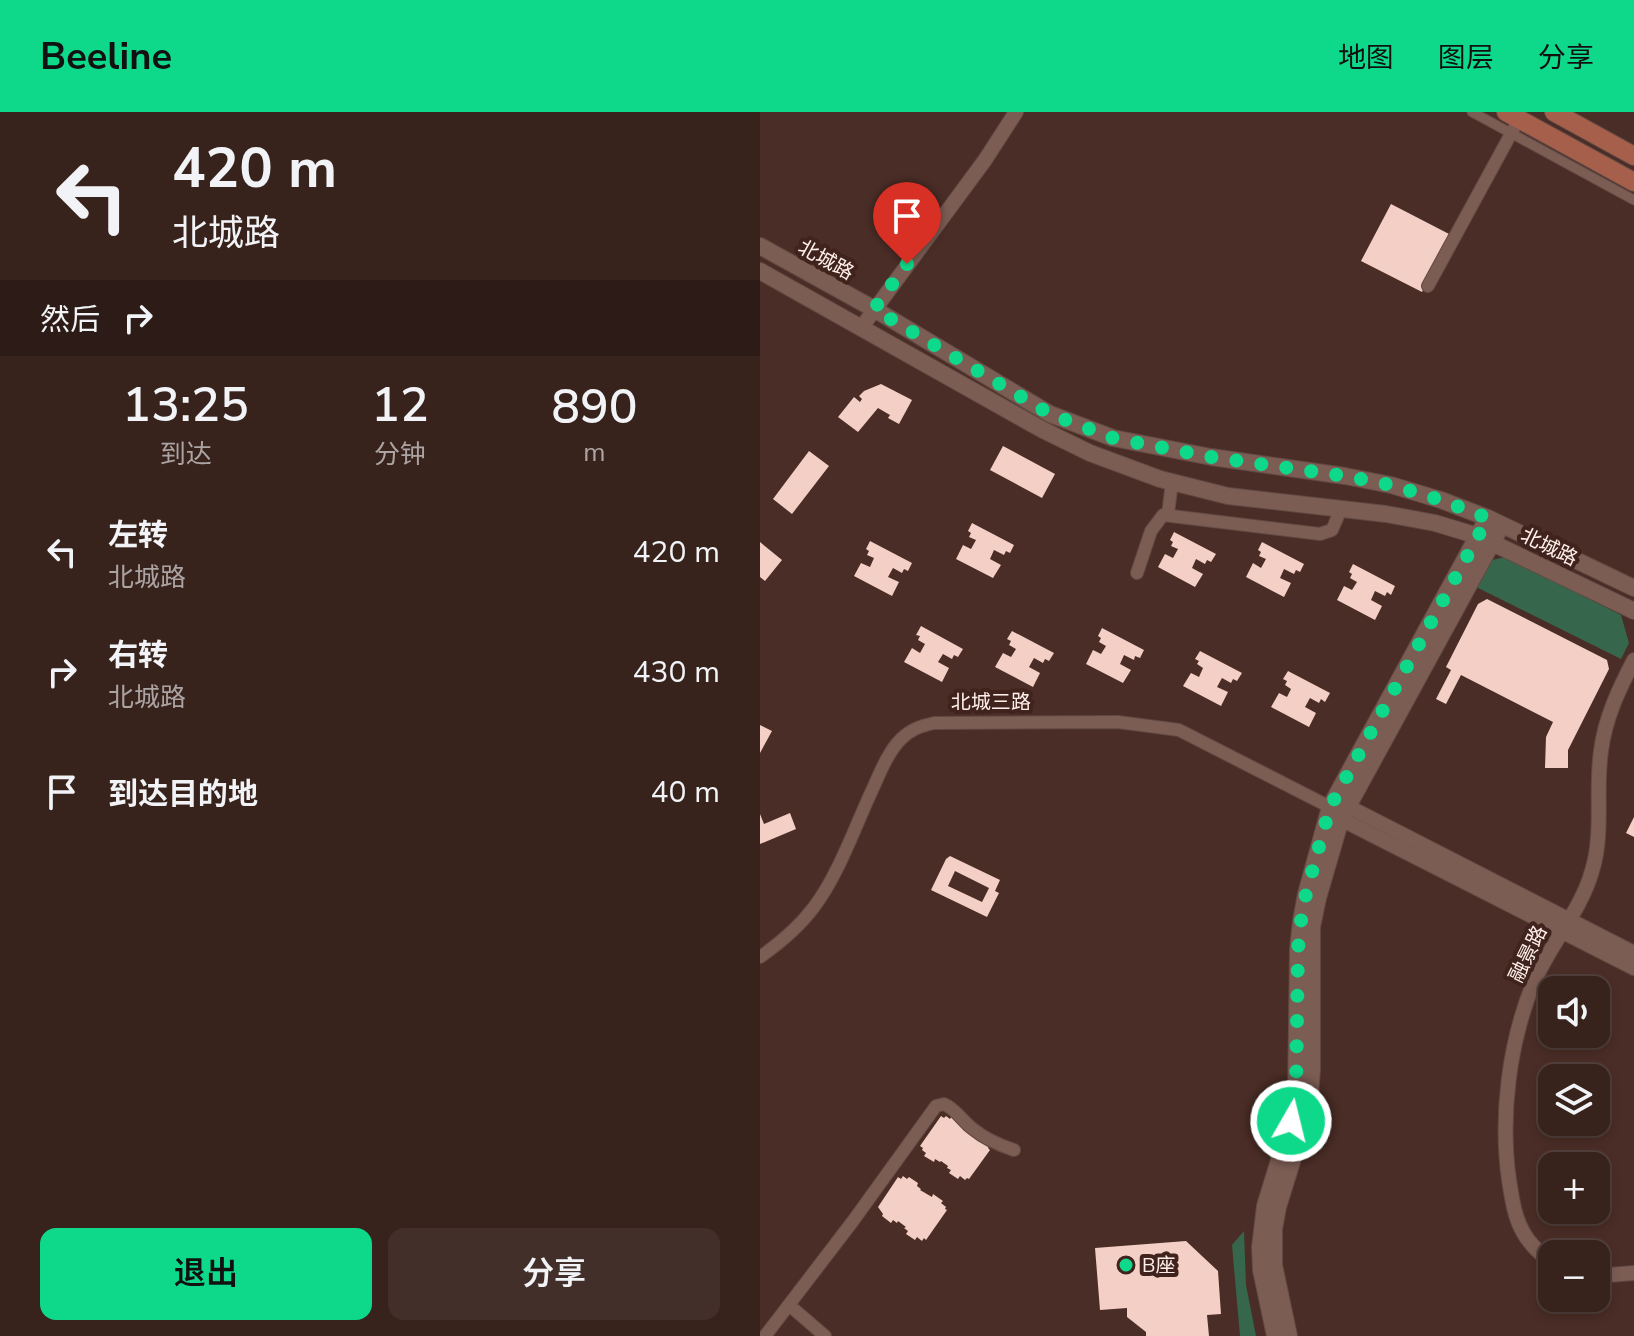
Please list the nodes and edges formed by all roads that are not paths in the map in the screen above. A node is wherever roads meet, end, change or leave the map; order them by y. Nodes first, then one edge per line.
1 (1016, 112) edge
2 (1472, 112) edge
3 (1554, 112) edge
4 (1512, 121) edge
5 (1634, 156) edge
6 (1634, 182) edge
7 (1634, 200) edge
8 (760, 246) edge
9 (760, 271) edge
10 (1428, 286) dead end
11 (874, 309) junction
12 (861, 328) junction
13 (1172, 482) junction
14 (1341, 509) junction
15 (1168, 514) junction
16 (1494, 522) junction
17 (1485, 539) junction
18 (1137, 573) dead end
19 (1634, 588) edge
20 (1634, 611) edge
21 (1634, 660) edge
22 (1340, 811) junction
23 (1564, 926) junction
24 (1634, 953) edge
25 (760, 957) edge
26 (1634, 968) edge
27 (1014, 1150) dead end
28 (1538, 1252) edge
29 (1634, 1273) edge
30 (1610, 1275) edge
31 (789, 1305) junction
32 (765, 1336) edge
33 (825, 1336) edge
34 (1275, 1336) edge
35 (1289, 1336) edge

1 - 11 street
2 - 4 street
3 - 5 main road
4 - 6 main road
4 - 7 street
4 - 10 street
8 - 11 main road, 北城路
9 - 12 main road, 北城路
11 - 12 street
11 - 16 main road, 北城路
12 - 13 main road, 北城路
13 - 14 main road, 北城路
13 - 15 street
14 - 15 street
14 - 17 main road, 北城路
15 - 18 street
16 - 17 main road
16 - 19 main road, 北城路
17 - 20 main road, 北城路
17 - 22 main road
21 - 23 street, 融景路
22 - 23 street, 北城三路
22 - 25 street, 北城三路
22 - 34 main road
22 - 35 main road
23 - 24 street, 北城三路
23 - 26 street, 北城三路
23 - 28 street, 融景路
27 - 31 street
29 - 30 street
31 - 32 street
31 - 33 street

